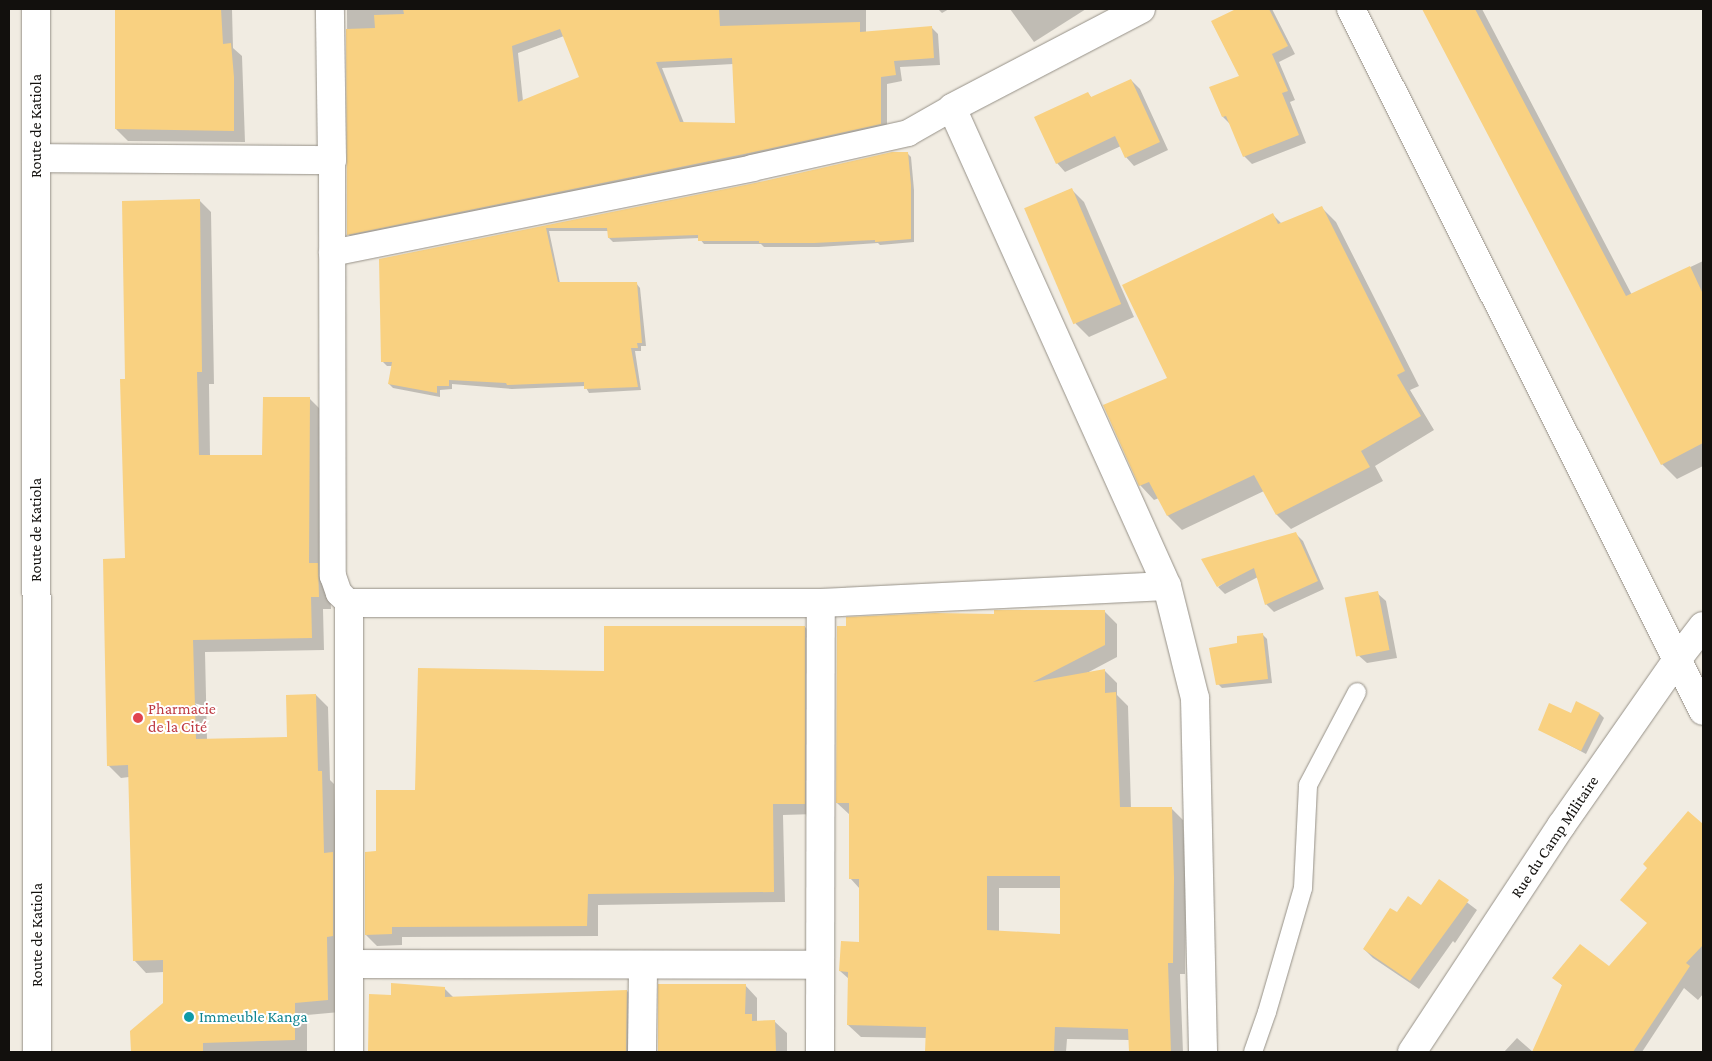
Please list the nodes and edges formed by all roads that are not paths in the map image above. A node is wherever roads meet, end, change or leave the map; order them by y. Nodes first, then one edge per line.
1 (36, 9) edge
2 (330, 9) edge
3 (1141, 9) edge
4 (1351, 9) edge
5 (952, 108) junction
6 (36, 158) junction
7 (332, 160) junction
8 (332, 253) junction
9 (1167, 586) junction
10 (349, 603) junction
11 (821, 603) junction
12 (1703, 626) edge
13 (1676, 661) junction
14 (1357, 692) dead end
15 (1703, 712) edge
16 (349, 964) junction
17 (643, 965) junction
18 (820, 965) junction
19 (1417, 1051) edge
20 (37, 1052) edge
21 (349, 1052) edge
22 (642, 1052) edge
23 (820, 1052) edge
24 (1203, 1052) edge
25 (1252, 1052) edge

1 - 6 main road, Route de Katiola
2 - 7 main road
3 - 5 main road
4 - 13 main road
5 - 8 street
5 - 9 main road
6 - 7 main road
6 - 20 main road, Route de Katiola
7 - 8 street
8 - 10 street
9 - 11 main road
9 - 24 main road
10 - 11 main road
10 - 16 main road
11 - 18 main road
12 - 13 main road, Rue du Camp Militaire
13 - 15 main road
13 - 19 main road, Rue du Camp Militaire
14 - 25 lane
16 - 17 main road
16 - 21 main road
17 - 18 main road
17 - 22 main road
18 - 23 main road

